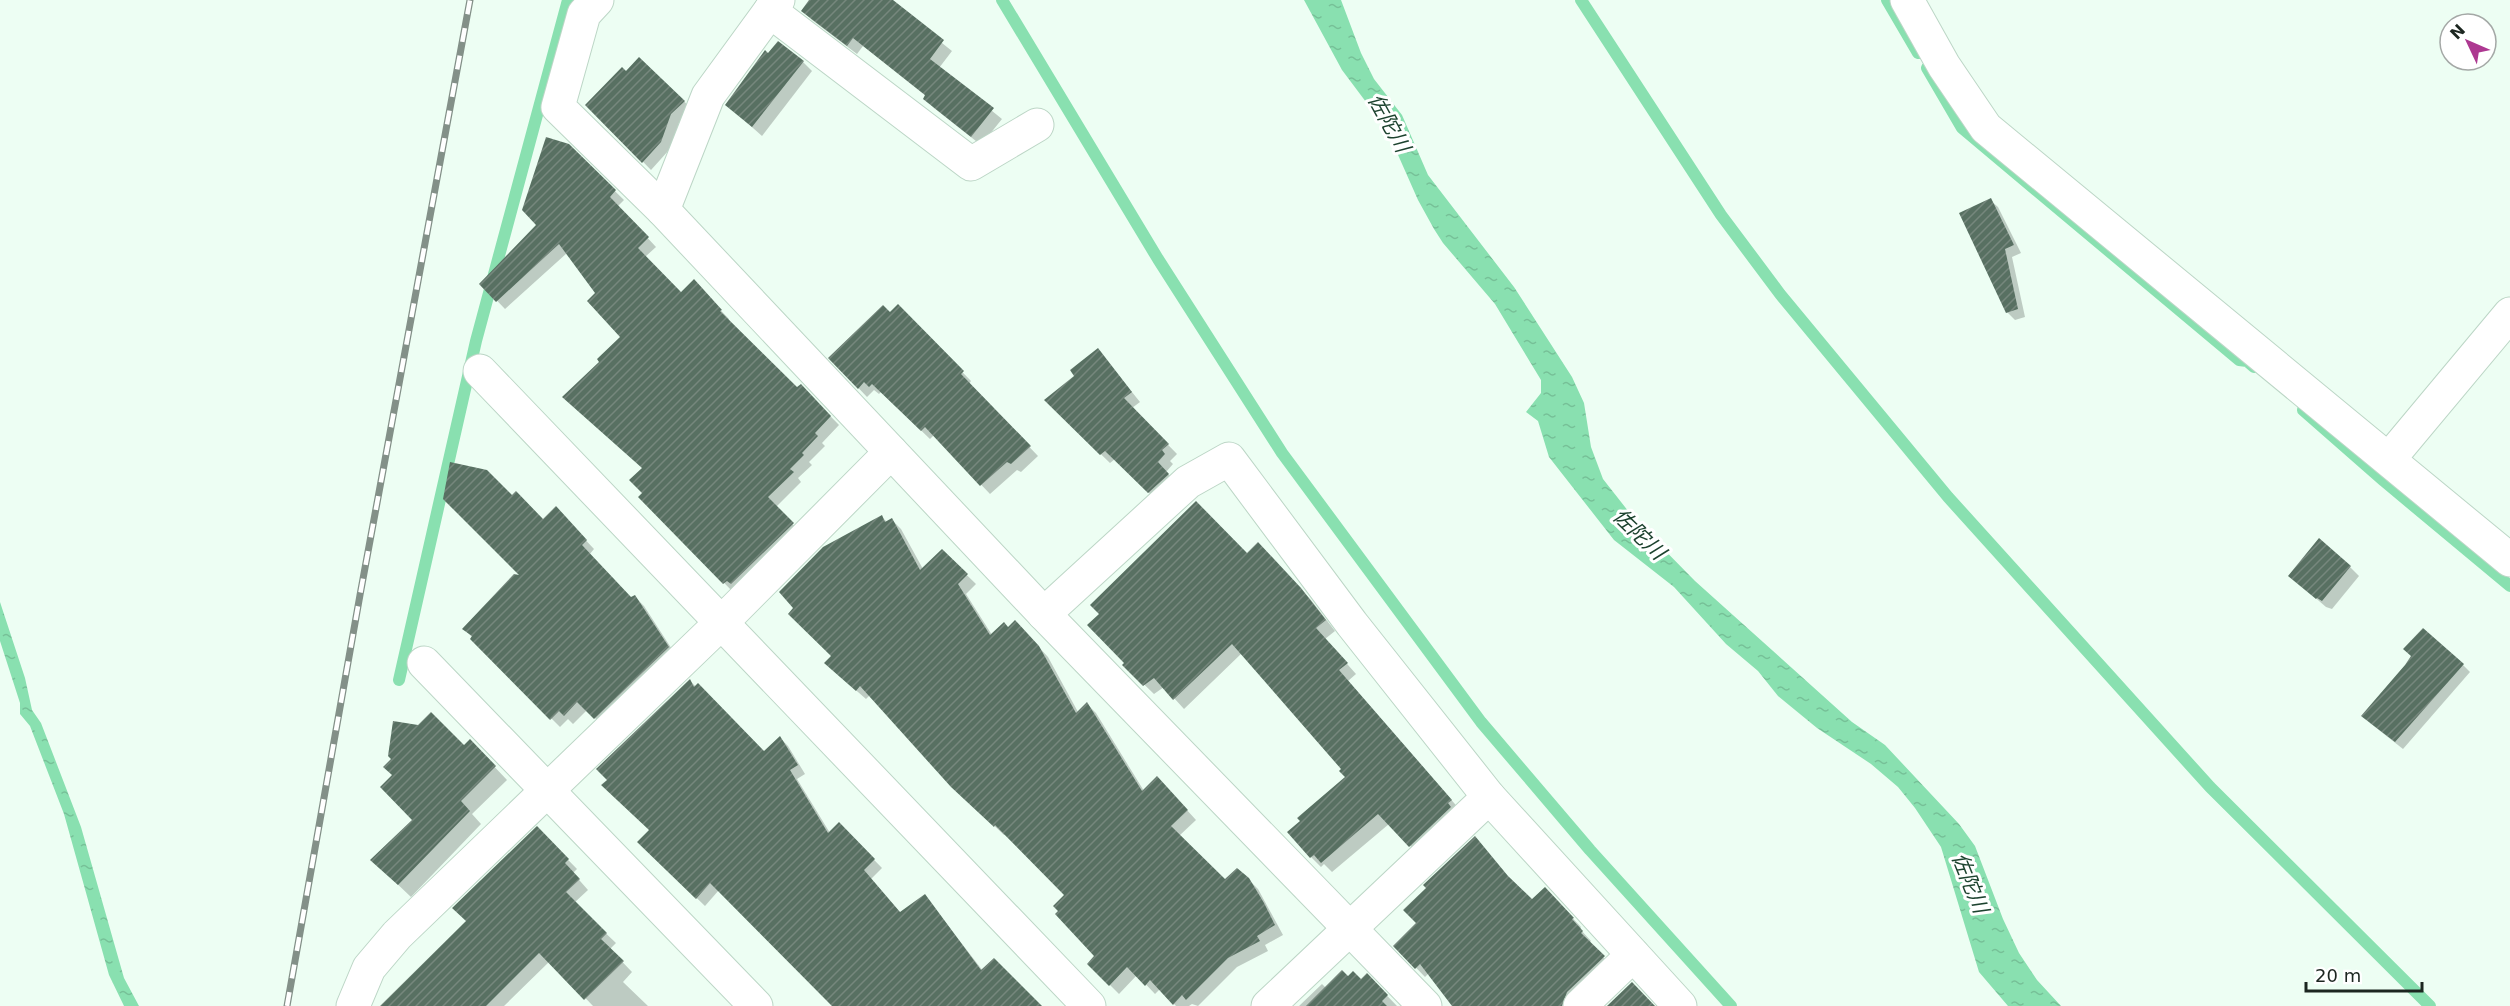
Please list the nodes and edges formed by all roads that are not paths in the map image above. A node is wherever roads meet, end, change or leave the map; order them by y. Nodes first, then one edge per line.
1 (597, 0) edge
2 (1906, 0) edge
3 (774, 5) edge
4 (1037, 125) dead end
5 (663, 210) junction
6 (2510, 314) edge
7 (480, 371) dead end
8 (891, 452) junction
9 (2390, 459) junction
10 (2510, 560) edge
11 (1044, 614) junction
12 (722, 622) junction
13 (424, 663) dead end
14 (547, 789) junction
15 (1489, 797) junction
16 (1351, 927) junction
17 (1633, 954) junction
18 (353, 1006) edge
19 (756, 1006) edge
20 (1089, 1006) edge
21 (1268, 1006) edge
22 (1425, 1006) edge
23 (1580, 1006) edge
24 (1680, 1006) edge

1 - 5 street
2 - 9 street
3 - 4 street
3 - 5 street
5 - 8 street
6 - 9 street
7 - 12 street
8 - 11 street
8 - 12 street
9 - 10 street
11 - 15 street
11 - 16 street
12 - 14 street
12 - 20 street
13 - 14 street
14 - 18 street
14 - 19 street
15 - 16 street
15 - 17 street
16 - 21 street
16 - 22 street
17 - 23 street
17 - 24 street

